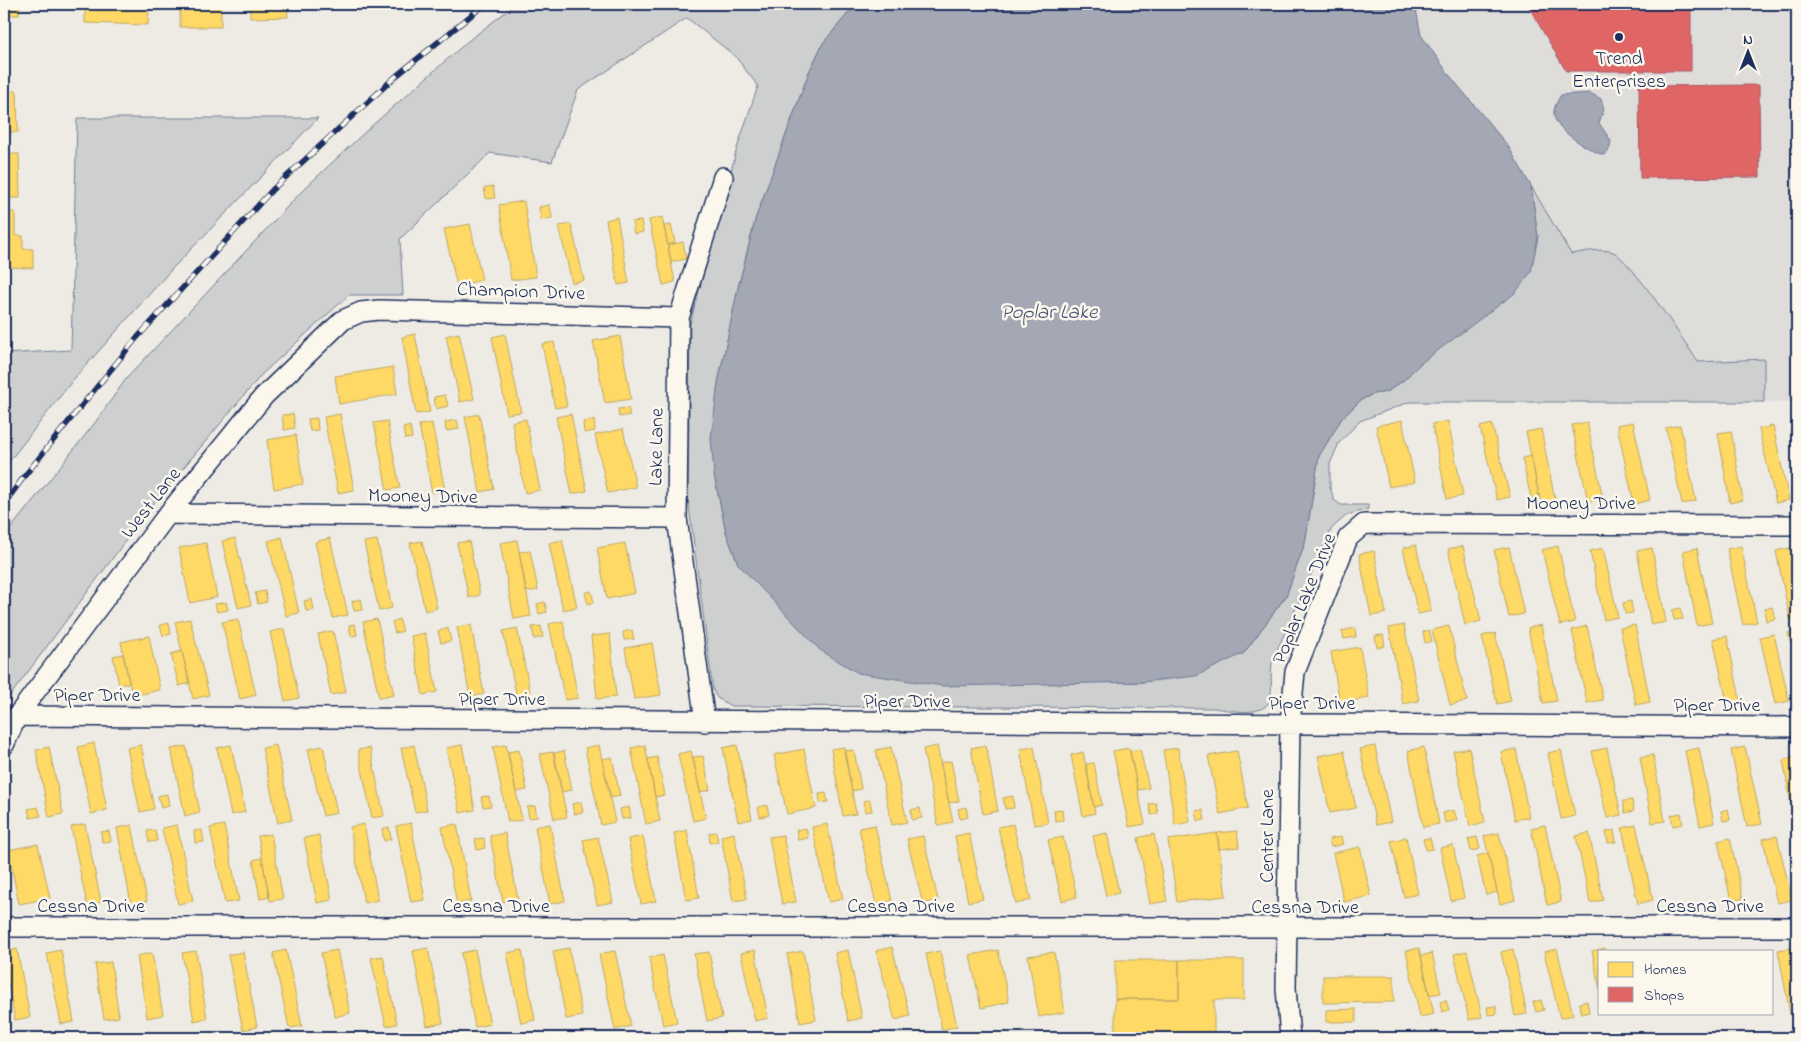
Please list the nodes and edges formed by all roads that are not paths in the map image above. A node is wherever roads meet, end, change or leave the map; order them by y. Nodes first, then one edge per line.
1 (723, 177) dead end
2 (361, 312) joint
3 (679, 318) junction
4 (168, 514) junction
5 (677, 518) junction
6 (1364, 524) joint
7 (1797, 525) edge
8 (17, 716) junction
9 (705, 722) junction
10 (1290, 724) junction
11 (1797, 727) edge
12 (4, 745) edge
13 (4, 927) edge
14 (1797, 927) edge
15 (1288, 928) junction
16 (1290, 1038) edge

1 - 3 street, Lake Lane
2 - 3 street, Champion Drive
2 - 4 street, West Lane
3 - 5 street, Lake Lane
4 - 5 street, Mooney Drive
4 - 8 street, West Lane
5 - 9 street, Lake Lane
6 - 7 street, Mooney Drive
6 - 10 street, Poplar Lake Drive
8 - 9 street, Piper Drive
8 - 12 street, West Lane
9 - 10 street, Piper Drive
10 - 11 street, Piper Drive
10 - 15 street, Center Lane
13 - 15 street, Cessna Drive
14 - 15 street, Cessna Drive
15 - 16 street, Center Lane

